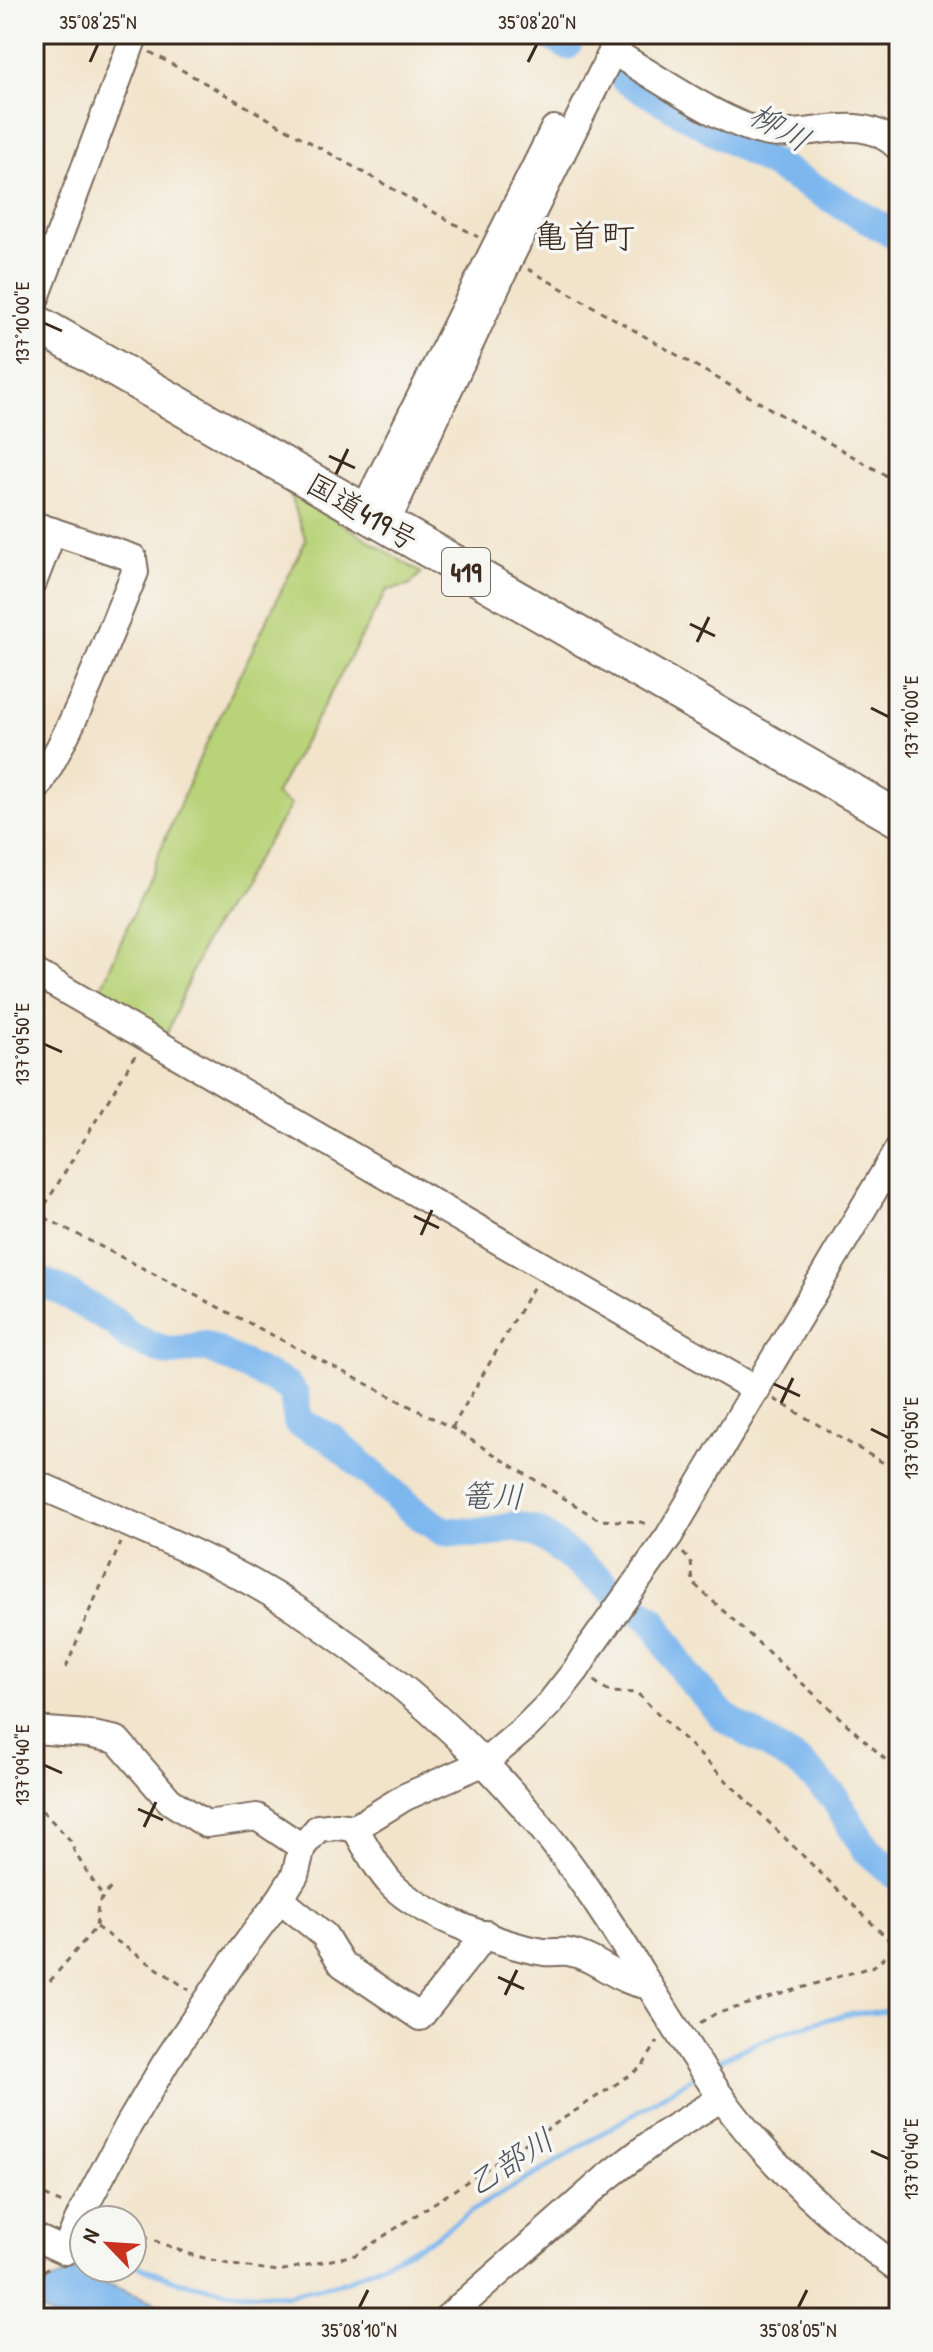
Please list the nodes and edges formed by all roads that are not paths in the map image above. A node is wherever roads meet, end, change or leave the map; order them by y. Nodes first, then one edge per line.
1 (134, 38) edge
2 (612, 40) edge
3 (899, 148) edge
4 (34, 303) edge
5 (34, 322) edge
6 (374, 519) junction
7 (43, 528) edge
8 (34, 580) edge
9 (34, 792) edge
10 (899, 819) edge
11 (34, 972) edge
12 (899, 1148) edge
13 (757, 1390) junction
14 (34, 1483) edge
15 (34, 1730) edge
16 (485, 1762) junction
17 (355, 1828) junction
18 (302, 1847) junction
19 (280, 1899) junction
20 (486, 1934) junction
21 (647, 1985) junction
22 (722, 2098) junction
23 (34, 2237) edge
24 (899, 2269) edge
25 (447, 2318) edge

1 - 4 street
2 - 3 street
2 - 6 street
5 - 6 highway, 国道419号 / 419
6 - 10 highway, 国道419号 / 419
7 - 8 street
7 - 9 street
11 - 13 street
12 - 13 street
13 - 16 street
14 - 16 street
15 - 18 street
16 - 17 street
16 - 21 street
17 - 18 street
17 - 20 street
18 - 19 street
19 - 20 street
19 - 23 street
20 - 21 street
21 - 22 street
22 - 24 street
22 - 25 street

